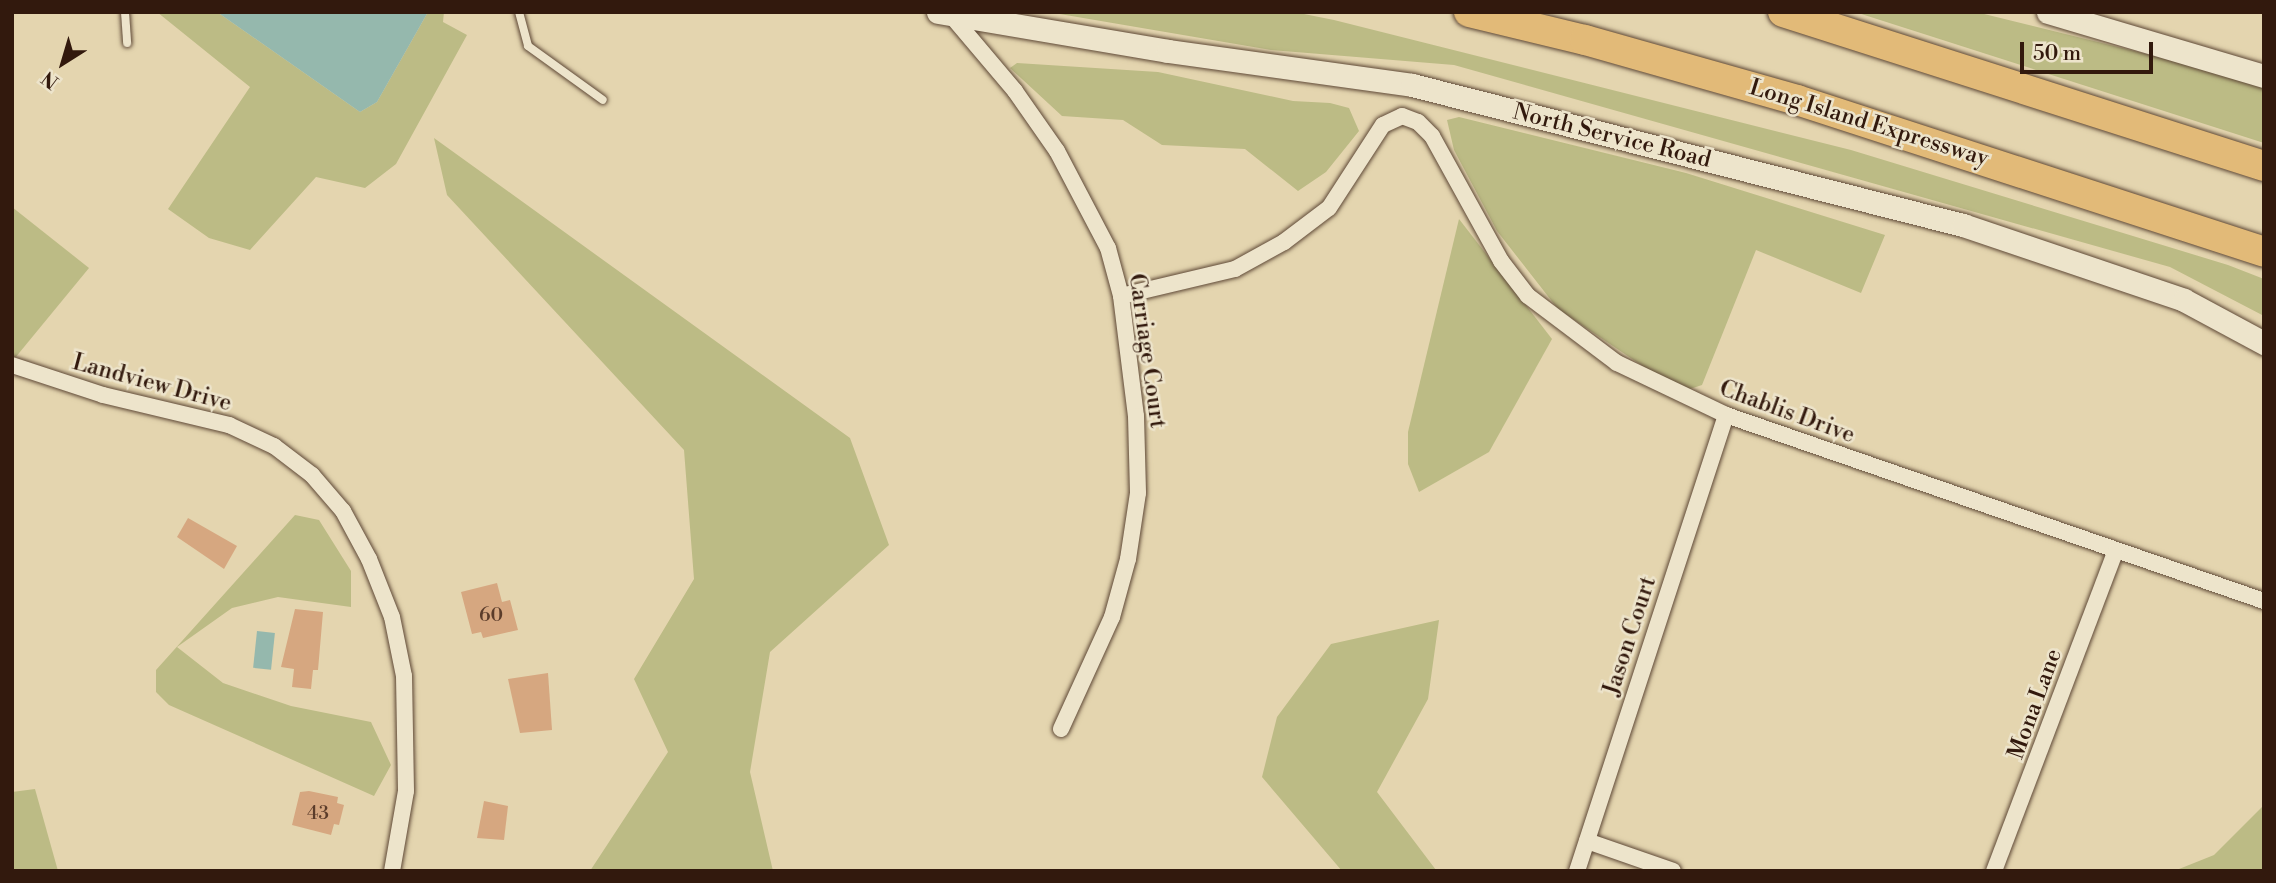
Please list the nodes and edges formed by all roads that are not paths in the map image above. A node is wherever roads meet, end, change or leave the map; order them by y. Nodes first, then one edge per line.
1 (125, 12) edge
2 (519, 12) edge
3 (1469, 12) edge
4 (1783, 12) edge
5 (2048, 12) edge
6 (944, 13) edge
7 (127, 43) dead end
8 (2264, 76) edge
9 (603, 100) dead end
10 (2264, 166) edge
11 (2264, 252) edge
12 (1121, 296) junction
13 (2264, 343) edge
14 (12, 365) edge
15 (1726, 415) junction
16 (2115, 552) junction
17 (2264, 601) edge
18 (1061, 729) dead end
19 (1587, 841) junction
20 (392, 871) edge
21 (1577, 871) edge
22 (1673, 871) edge
23 (1994, 871) edge

1 - 7 lane
2 - 9 lane
3 - 11 highway, Long Island Expressway
4 - 10 highway
5 - 8 main road
6 - 12 street, Carriage Court
6 - 13 main road, North Service Road
12 - 15 street, Chablis Drive
12 - 18 street, Carriage Court
14 - 20 street, Landview Drive
15 - 16 street, Chablis Drive
15 - 19 street, Jason Court
16 - 17 street, Chablis Drive
16 - 23 street, Mona Lane
19 - 21 street, Jason Court
19 - 22 street

